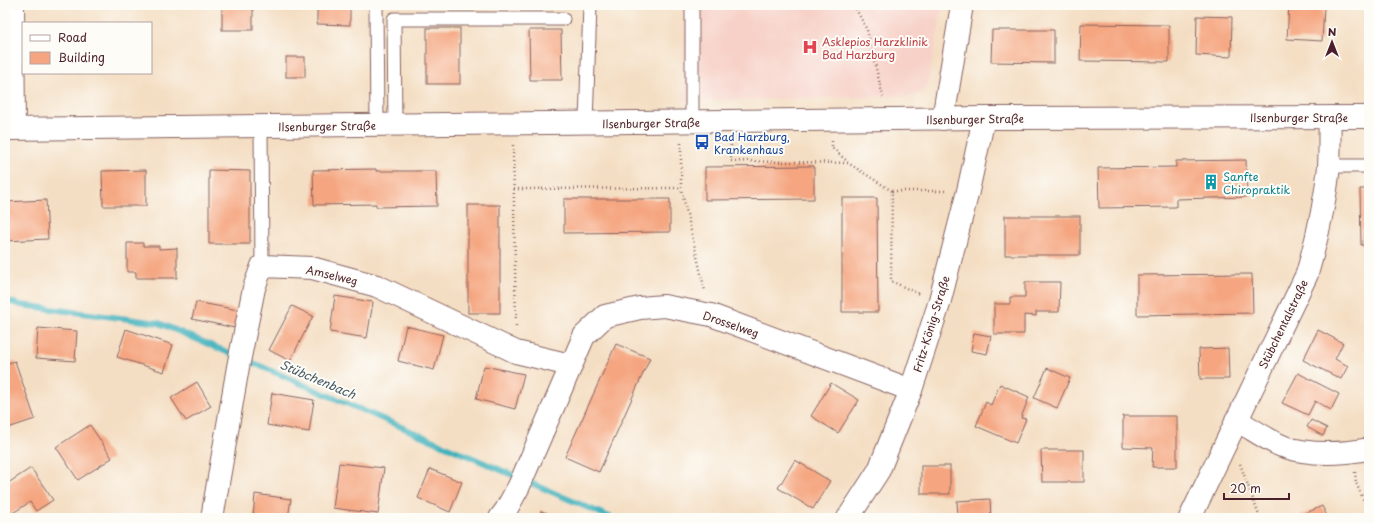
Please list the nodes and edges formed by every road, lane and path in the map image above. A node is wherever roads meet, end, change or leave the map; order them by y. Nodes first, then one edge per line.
1 (13, 5) edge
2 (376, 5) edge
3 (590, 5) edge
4 (692, 5) edge
5 (856, 5) edge
6 (962, 5) edge
7 (563, 19) dead end
8 (1369, 116) edge
9 (1330, 117) junction
10 (984, 118) junction
11 (888, 119) junction
12 (943, 119) junction
13 (832, 121) junction
14 (686, 122) junction
15 (730, 122) junction
16 (586, 123) junction
17 (512, 124) junction
18 (386, 125) junction
19 (262, 127) junction
20 (9, 129) edge
21 (848, 163) junction
22 (1329, 166) junction
23 (1369, 166) edge
24 (681, 188) junction
25 (514, 189) junction
26 (892, 191) junction
27 (968, 191) junction
28 (262, 266) junction
29 (939, 304) junction
30 (711, 315) junction
31 (516, 352) junction
32 (570, 365) junction
33 (911, 390) junction
34 (1233, 426) junction
35 (1361, 450) edge
36 (1369, 512) edge
37 (212, 518) edge
38 (500, 518) edge
39 (848, 518) edge
40 (1190, 518) edge
41 (1260, 518) edge

1 - 20 street
2 - 18 lane
3 - 16 lane
4 - 14 lane
5 - 11 path
6 - 12 street
7 - 18 lane
8 - 9 street, Ilsenburger Straße
9 - 10 street, Ilsenburger Straße
9 - 22 street, Stübchentalstraße
10 - 12 street, Ilsenburger Straße
10 - 27 street, Fritz-König-Straße
11 - 12 street, Ilsenburger Straße
11 - 13 street, Ilsenburger Straße
13 - 15 street, Ilsenburger Straße
13 - 21 path
14 - 15 street, Ilsenburger Straße
14 - 16 street, Ilsenburger Straße
14 - 24 path
15 - 21 path
16 - 17 street, Ilsenburger Straße
17 - 18 street, Ilsenburger Straße
17 - 25 path
18 - 19 street, Ilsenburger Straße
19 - 20 street, Ilsenburger Straße
19 - 28 lane
21 - 26 path
22 - 23 lane
22 - 34 street, Stübchentalstraße
24 - 25 path
24 - 30 path
25 - 31 path
26 - 27 path
26 - 29 path
27 - 29 street, Fritz-König-Straße
28 - 31 street, Amselweg
28 - 37 street
29 - 33 street, Fritz-König-Straße
30 - 32 street, Drosselweg
30 - 33 street, Drosselweg
31 - 32 street, Amselweg
32 - 38 street, Drosselweg
33 - 39 street, Fritz-König-Straße
34 - 35 street
34 - 40 street, Stübchentalstraße
34 - 41 path
35 - 36 path

